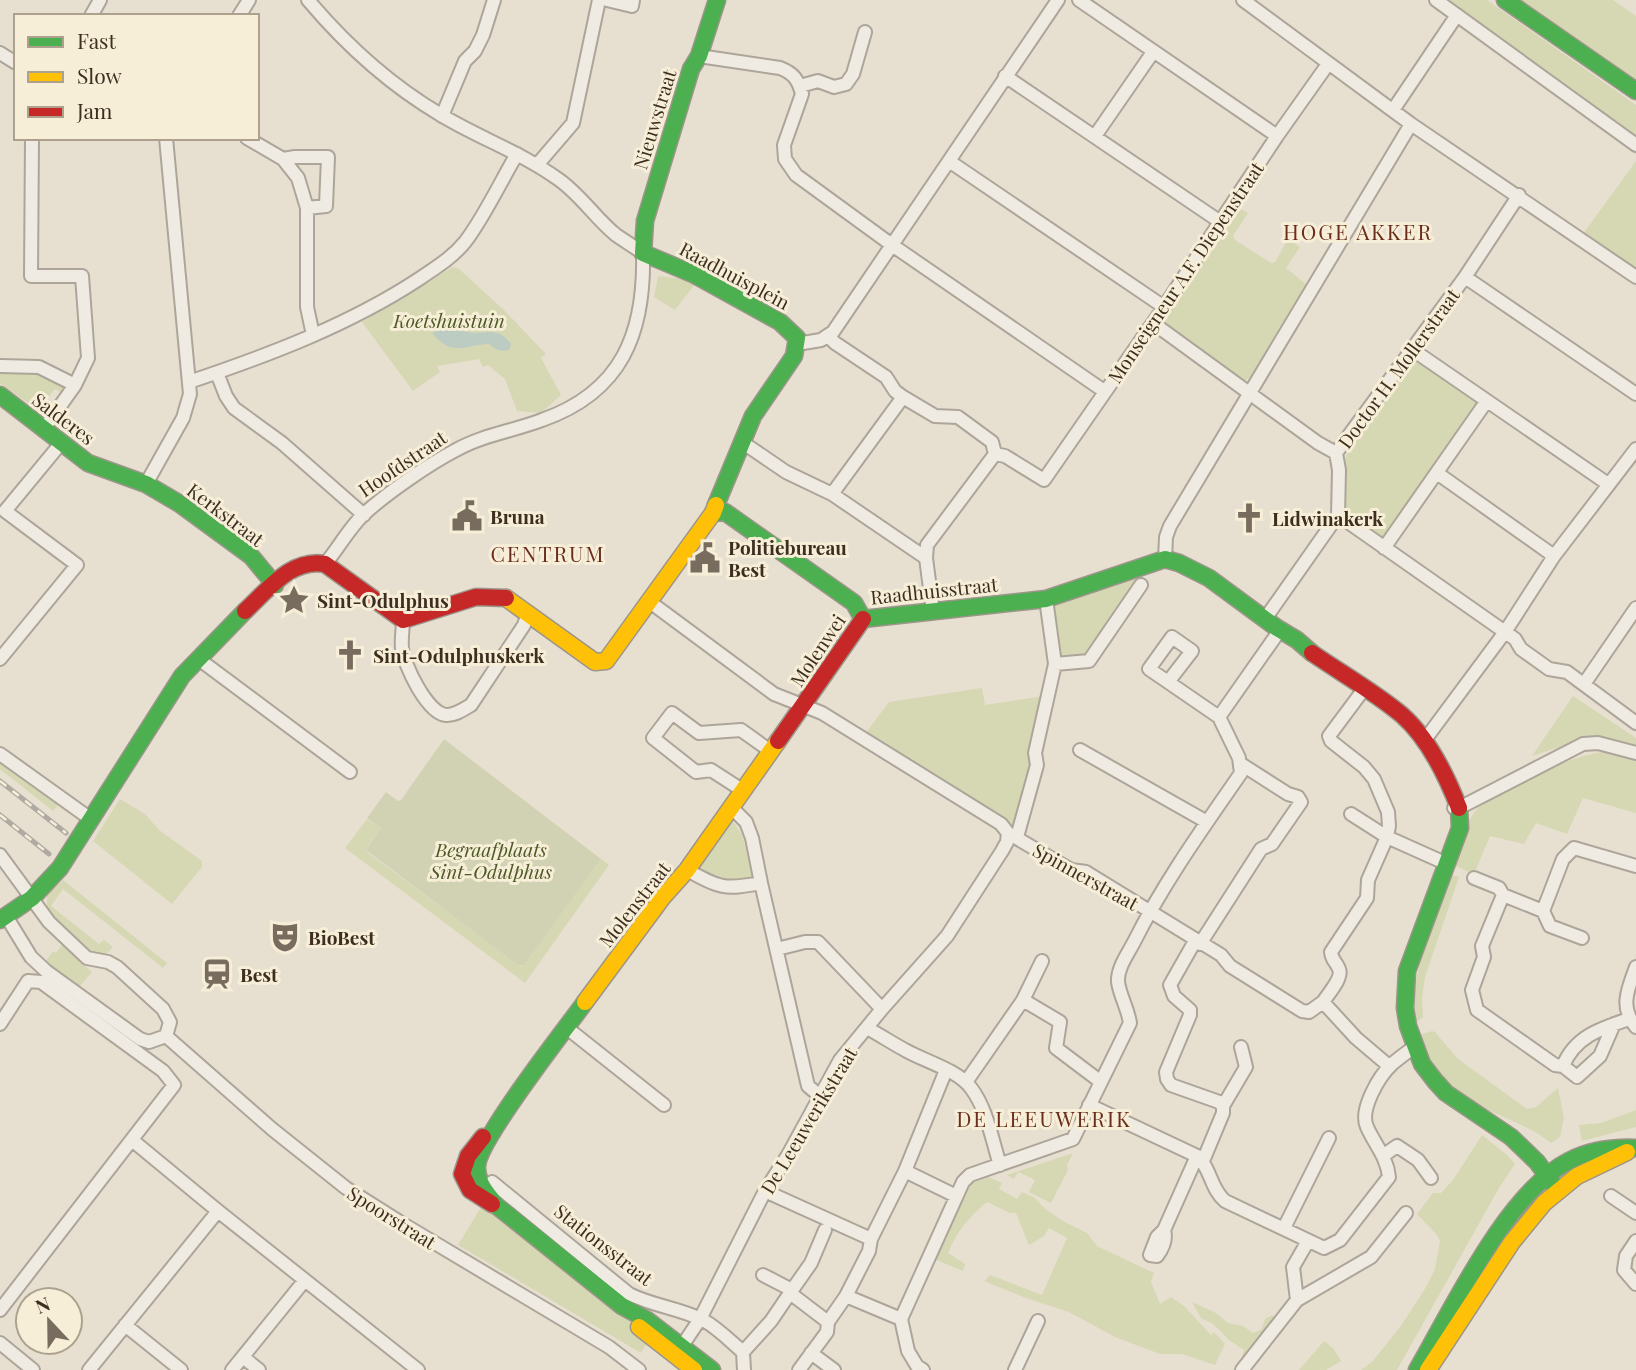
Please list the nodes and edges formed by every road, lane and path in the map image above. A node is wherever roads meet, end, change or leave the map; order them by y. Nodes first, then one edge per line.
1 (494, 0) edge
2 (599, 0) edge
3 (607, 0) edge
4 (633, 0) edge
5 (717, 0) edge
6 (1058, 0) edge
7 (1079, 0) edge
8 (1243, 0) edge
9 (1436, 0) edge
10 (1505, 0) edge
11 (316, 3) edge
12 (1457, 15) junction
13 (865, 32) dead end
14 (1153, 52) junction
15 (699, 56) junction
16 (1328, 64) junction
17 (1005, 76) junction
18 (800, 86) junction
19 (1636, 91) edge
20 (1393, 110) junction
21 (442, 116) junction
22 (1411, 124) junction
23 (1095, 136) junction
24 (1277, 136) junction
25 (32, 140) edge
26 (166, 140) edge
27 (250, 140) edge
28 (1636, 145) edge
29 (517, 154) junction
30 (282, 159) junction
31 (949, 160) junction
32 (537, 165) junction
33 (1519, 195) junction
34 (307, 208) junction
35 (1219, 221) junction
36 (892, 245) junction
37 (643, 253) junction
38 (1465, 276) junction
39 (1636, 277) edge
40 (1164, 307) junction
41 (1153, 323) junction
42 (313, 335) junction
43 (829, 337) junction
44 (797, 344) junction
45 (1413, 350) junction
46 (0, 366) edge
47 (217, 373) junction
48 (189, 382) junction
49 (75, 385) junction
50 (1104, 391) junction
51 (1251, 393) junction
52 (1636, 394) edge
53 (0, 395) edge
54 (904, 397) junction
55 (1486, 402) junction
56 (43, 430) junction
57 (62, 442) junction
58 (742, 442) junction
59 (1636, 449) edge
60 (1336, 453) junction
61 (995, 454) junction
62 (1437, 473) junction
63 (146, 484) junction
64 (1608, 484) junction
65 (832, 494) junction
66 (3, 511) edge
67 (713, 513) junction
68 (364, 515) junction
69 (1338, 515) junction
70 (1384, 548) junction
71 (1554, 556) junction
72 (926, 558) junction
73 (1166, 559) junction
74 (325, 564) junction
75 (275, 585) junction
76 (1141, 585) dead end
77 (1046, 599) junction
78 (650, 602) junction
79 (1636, 608) edge
80 (933, 612) junction
81 (528, 613) junction
82 (863, 619) junction
83 (1265, 619) junction
84 (403, 620) junction
85 (1280, 629) junction
86 (1505, 632) junction
87 (0, 659) edge
88 (200, 660) junction
89 (1055, 664) junction
90 (1168, 682) dead end
91 (1584, 684) junction
92 (1364, 689) junction
93 (805, 704) junction
94 (1219, 717) junction
95 (1636, 723) edge
96 (1424, 741) junction
97 (769, 751) junction
98 (1080, 751) dead end
99 (1636, 753) edge
100 (0, 754) edge
101 (1241, 764) junction
102 (350, 772) dead end
103 (742, 790) junction
104 (732, 808) junction
105 (1456, 808) junction
106 (1351, 814) dead end
107 (92, 820) junction
108 (1208, 822) junction
109 (1012, 835) junction
110 (1387, 837) junction
111 (0, 855) edge
112 (1445, 863) junction
113 (1636, 866) edge
114 (687, 870) junction
115 (1474, 878) dead end
116 (761, 883) junction
117 (1503, 895) junction
118 (32, 898) junction
119 (1543, 911) junction
120 (1149, 912) junction
121 (3, 918) edge
122 (1582, 938) dead end
123 (1198, 942) junction
124 (777, 949) junction
125 (1042, 961) dead end
126 (1636, 967) edge
127 (1024, 1000) junction
128 (1323, 1002) junction
129 (882, 1009) junction
130 (1633, 1023) edge
131 (0, 1024) edge
132 (1615, 1024) junction
133 (567, 1028) junction
134 (867, 1028) junction
135 (166, 1036) junction
136 (1241, 1046) dead end
137 (1414, 1047) junction
138 (1389, 1066) junction
139 (1563, 1066) junction
140 (946, 1070) junction
141 (965, 1082) junction
142 (1101, 1082) junction
143 (820, 1096) junction
144 (664, 1105) dead end
145 (1090, 1105) junction
146 (1223, 1106) junction
147 (493, 1128) joint
148 (1329, 1138) dead end
149 (132, 1140) junction
150 (1636, 1148) edge
151 (1384, 1155) junction
152 (1200, 1159) junction
153 (1000, 1165) junction
154 (905, 1171) junction
155 (1547, 1175) junction
156 (1431, 1178) dead end
157 (492, 1182) dead end
158 (765, 1191) junction
159 (1558, 1191) junction
160 (956, 1196) junction
161 (1611, 1196) dead end
162 (218, 1212) junction
163 (1406, 1213) dead end
164 (1636, 1213) edge
165 (1284, 1228) junction
166 (825, 1230) dead end
167 (1164, 1230) dead end
168 (871, 1239) junction
169 (1308, 1241) junction
170 (1636, 1241) edge
171 (764, 1275) dead end
172 (305, 1280) junction
173 (1636, 1284) edge
174 (791, 1291) junction
175 (846, 1296) junction
176 (1297, 1300) junction
177 (0, 1310) edge
178 (700, 1319) junction
179 (901, 1319) junction
180 (1038, 1321) dead end
181 (828, 1322) junction
182 (125, 1325) junction
183 (0, 1343) edge
184 (679, 1351) junction
185 (743, 1352) junction
186 (811, 1353) junction
187 (243, 1357) junction
188 (918, 1369) edge
189 (33, 1370) edge
190 (89, 1370) edge
191 (181, 1370) edge
192 (232, 1370) edge
193 (259, 1370) edge
194 (418, 1370) edge
195 (639, 1370) edge
196 (694, 1370) edge
197 (712, 1370) edge
198 (744, 1370) edge
199 (799, 1370) edge
200 (834, 1370) edge
201 (1015, 1370) edge
202 (1242, 1370) edge
203 (1417, 1370) edge
204 (1428, 1370) edge

1 - 21 street
2 - 32 street
3 - 4 street
5 - 15 street, Nieuwstraat
6 - 17 street
7 - 14 street
8 - 16 street
9 - 12 street
10 - 19 street
11 - 21 street
12 - 20 street
12 - 28 street
13 - 18 street
14 - 23 street
14 - 24 street
15 - 18 street
15 - 37 street, Nieuwstraat
16 - 20 street
16 - 24 street, Monseigneur A.F. Diepenstraat
17 - 23 street
17 - 31 street
18 - 36 street
20 - 22 street
21 - 29 street
22 - 33 street
22 - 51 street
23 - 35 street
24 - 35 street, Monseigneur A.F. Diepenstraat
25 - 49 street
26 - 48 street
27 - 30 street
29 - 32 street
29 - 42 street
30 - 34 street
30 - 34 street
31 - 36 street
31 - 40 street
32 - 37 street
33 - 38 street, Doctor H. Mollerstraat
33 - 39 street
34 - 42 street
35 - 40 street, Monseigneur A.F. Diepenstraat
36 - 43 street
36 - 50 street
37 - 44 street, Raadhuisplein
37 - 68 street, Hoofdstraat
38 - 45 street, Doctor H. Mollerstraat
38 - 52 street
40 - 41 street, Monseigneur A.F. Diepenstraat
41 - 50 street, Monseigneur A.F. Diepenstraat
41 - 51 street
42 - 47 street
43 - 44 street
43 - 54 street
44 - 58 street
45 - 55 street
45 - 60 street, Doctor H. Mollerstraat
46 - 49 street, Salderes
47 - 48 street
47 - 68 street
48 - 63 street
49 - 56 street
50 - 61 street, Monseigneur A.F. Diepenstraat
51 - 60 street
51 - 73 street
53 - 56 street, Salderes
54 - 61 street
54 - 65 street
55 - 62 street
55 - 64 street
56 - 57 street, Salderes
57 - 63 street, Salderes
57 - 66 street
58 - 65 street
58 - 67 street
59 - 64 street
60 - 69 street, Doctor H. Mollerstraat
61 - 72 street
62 - 70 street
62 - 71 street
63 - 75 street, Kerkstraat
64 - 71 street
65 - 72 street
66 - 87 street
67 - 78 street
67 - 82 street, Raadhuisstraat
68 - 74 street, Hoofdstraat
69 - 70 street
69 - 83 street
70 - 86 street
71 - 86 street
72 - 80 street
73 - 77 street, Raadhuisstraat
73 - 83 street
74 - 75 street
74 - 84 street
75 - 88 street
76 - 89 street
77 - 80 street, Raadhuisstraat
77 - 89 street
78 - 81 street
78 - 93 street, Spinnerstraat
79 - 91 street
80 - 82 street, Raadhuisstraat
81 - 84 street
81 - 84 street
82 - 93 street, Molenwei
83 - 85 street
85 - 92 street
85 - 94 street
86 - 91 street
86 - 96 street
88 - 102 street
88 - 107 street
89 - 109 street, De Leeuwerikstraat
90 - 94 street
91 - 95 street
92 - 96 street
92 - 110 street
93 - 97 street, Molenstraat
93 - 109 street, Spinnerstraat
94 - 101 street
96 - 105 street
97 - 103 street, Molenstraat
97 - 103 street
98 - 108 street
99 - 105 street
100 - 107 street
101 - 108 street
101 - 123 street
103 - 104 street, Molenstraat
104 - 114 street, Molenstraat
104 - 116 street
105 - 112 street
106 - 110 street
107 - 118 street
108 - 120 street
109 - 120 street, Spinnerstraat
109 - 129 street, De Leeuwerikstraat
110 - 112 street
110 - 128 street
111 - 118 street
112 - 137 street
113 - 119 street
114 - 116 street
114 - 133 street, Molenstraat
115 - 117 street
116 - 124 street
117 - 119 street
117 - 139 street
118 - 121 street
118 - 135 street
119 - 122 street
120 - 123 street, Spinnerstraat
120 - 142 street
121 - 135 street
123 - 128 street, Spinnerstraat
123 - 146 street
124 - 129 street
124 - 143 street
125 - 127 street
126 - 130 street
127 - 141 street
127 - 142 street
128 - 138 street
129 - 134 street, De Leeuwerikstraat
130 - 132 street
131 - 149 street
132 - 139 street
132 - 139 street
133 - 144 street
133 - 147 street, Molenstraat
134 - 140 street
134 - 143 street, De Leeuwerikstraat
135 - 195 street, Spoorstraat
136 - 146 street
137 - 138 street
137 - 155 street
138 - 151 street
140 - 141 street
140 - 154 street
141 - 153 street
142 - 145 street
143 - 158 street, De Leeuwerikstraat
145 - 152 street
145 - 153 street
146 - 152 street
147 - 184 street, Stationsstraat
148 - 165 street
149 - 162 street
149 - 177 street
150 - 155 street
150 - 159 street
151 - 156 street
151 - 169 street
152 - 165 street
152 - 167 street
153 - 160 street
154 - 160 street
154 - 168 street
155 - 159 street
155 - 203 street
157 - 178 street, Stationsstraat
158 - 168 street
158 - 178 street, De Leeuwerikstraat
159 - 204 street
160 - 179 street
161 - 164 street
162 - 172 street
162 - 182 street
163 - 176 street
165 - 169 street
166 - 174 street
168 - 175 street
169 - 176 street
170 - 173 street
171 - 174 street
172 - 187 street
172 - 194 street
174 - 181 street
174 - 185 street
175 - 179 street
175 - 181 street
176 - 202 street
178 - 184 street, De Leeuwerikstraat
178 - 185 street
179 - 188 street
180 - 201 street
181 - 186 street
182 - 190 street
182 - 191 street
183 - 189 street
184 - 196 street, Stationsstraat
184 - 197 street, Stationsstraat
185 - 198 street
186 - 199 street
186 - 200 street
187 - 192 street
187 - 193 street

